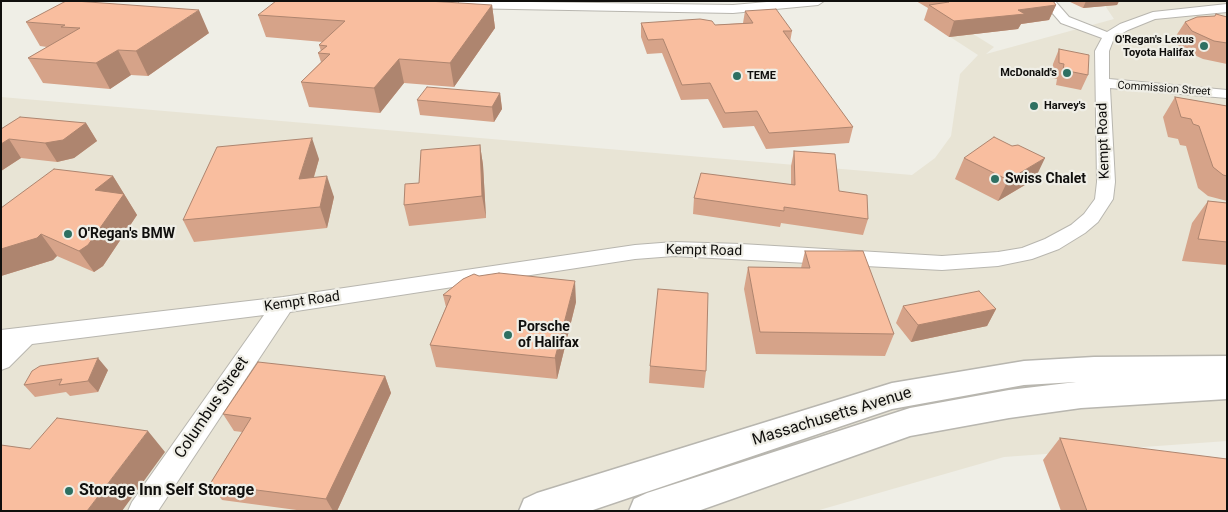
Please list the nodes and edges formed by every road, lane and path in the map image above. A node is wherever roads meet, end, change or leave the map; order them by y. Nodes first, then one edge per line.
1 (818, 1) edge
2 (1048, 1) edge
3 (450, 5) edge
4 (707, 5) edge
5 (1227, 8) edge
6 (1109, 36) junction
7 (1102, 84) junction
8 (1227, 94) edge
9 (283, 305) junction
10 (26, 336) junction
11 (1, 339) edge
12 (1, 361) edge
13 (1227, 368) edge
14 (1227, 386) edge
15 (142, 511) edge
16 (537, 511) edge
17 (647, 511) edge

1 - 4 street
2 - 6 street
3 - 4 street
5 - 6 street
6 - 7 street, Kempt Road
7 - 8 street, Commission Street
7 - 9 street, Kempt Road
9 - 10 street, Kempt Road
9 - 15 street, Columbus Street
10 - 11 street, Kempt Road
10 - 12 street
13 - 16 main road, Massachusetts Avenue
14 - 17 main road, Massachusetts Avenue

